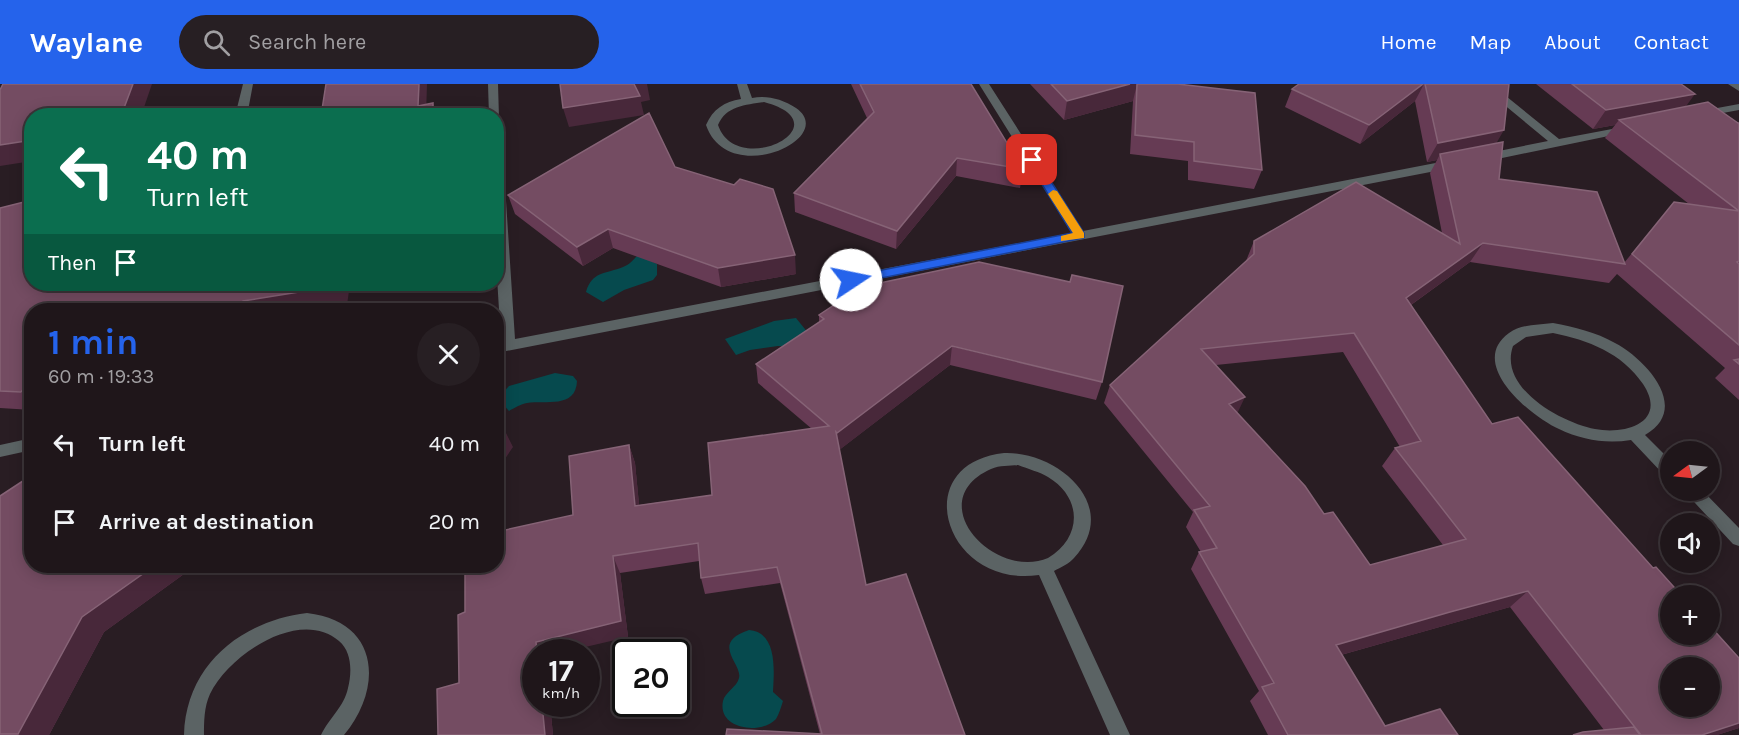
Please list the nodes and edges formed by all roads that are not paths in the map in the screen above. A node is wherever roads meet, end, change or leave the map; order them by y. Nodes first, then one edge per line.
1 (249, 84) edge
2 (494, 84) edge
3 (742, 84) edge
4 (984, 84) edge
5 (1484, 84) edge
6 (1733, 84) edge
7 (1739, 88) edge
8 (747, 100) junction
9 (1739, 106) edge
10 (243, 108) edge
11 (495, 108) edge
12 (1694, 116) edge
13 (1637, 127) edge
14 (1557, 143) junction
15 (1080, 236) junction
16 (504, 347) edge
17 (1634, 434) junction
18 (24, 446) edge
19 (0, 451) edge
20 (1660, 460) edge
21 (1702, 501) edge
22 (1739, 539) edge
23 (1044, 567) junction
24 (194, 735) edge
25 (331, 735) edge
26 (1120, 735) edge

1 - 10 street
2 - 11 street
3 - 8 street
4 - 15 street
5 - 14 street
6 - 7 street
8 - 8 street
9 - 12 street
13 - 14 street
14 - 15 street
15 - 16 street
17 - 17 street
17 - 20 street
18 - 19 street
21 - 22 street
23 - 23 street
23 - 26 street
24 - 25 street

